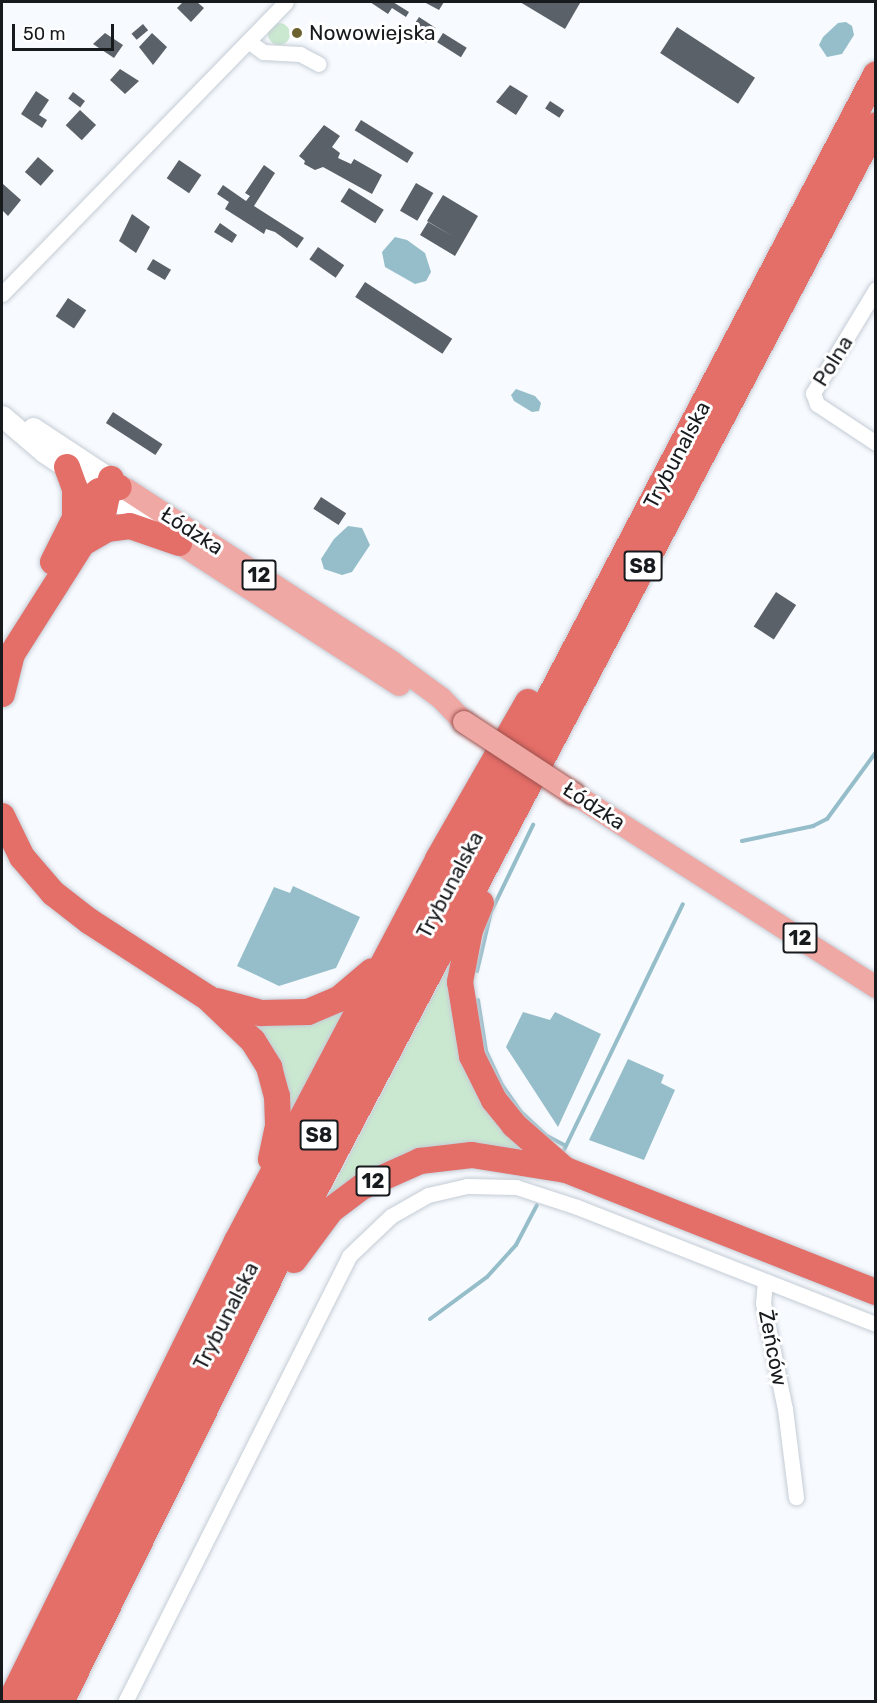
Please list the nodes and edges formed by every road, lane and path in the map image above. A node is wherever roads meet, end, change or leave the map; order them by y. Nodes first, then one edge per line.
1 (286, 2) edge
2 (248, 41) junction
3 (319, 64) dead end
4 (876, 74) edge
5 (876, 125) edge
6 (876, 289) edge
7 (2, 294) edge
8 (2, 414) edge
9 (876, 443) edge
10 (66, 467) junction
11 (112, 488) junction
12 (75, 517) junction
13 (179, 543) junction
14 (79, 547) junction
15 (613, 575) junction
16 (2, 653) edge
17 (2, 694) edge
18 (464, 722) junction
19 (529, 783) junction
20 (2, 816) edge
21 (394, 942) junction
22 (876, 987) edge
23 (208, 998) junction
24 (566, 1170) junction
25 (237, 1241) junction
26 (765, 1281) junction
27 (876, 1292) edge
28 (876, 1324) edge
29 (244, 1330) junction
30 (796, 1497) dead end
31 (10, 1701) edge
32 (36, 1701) edge
33 (61, 1701) edge
34 (125, 1701) edge

1 - 2 street
2 - 3 street
2 - 7 street
4 - 15 highway, Trybunalska / S8
5 - 19 highway, Trybunalska / S8
6 - 9 street, Polna
8 - 10 main road, Łódzka
8 - 11 main road, Łódzka
10 - 11 main road, Łódzka
10 - 12 highway
11 - 12 highway
11 - 13 main road, Łódzka / 12
11 - 14 highway
11 - 18 main road, Łódzka / 12
12 - 16 highway
13 - 14 highway, 12
13 - 18 main road, Łódzka / 12
14 - 17 highway, 12
15 - 21 highway
15 - 32 highway, Trybunalska / S8
18 - 22 main road, Łódzka / 12, bridge
19 - 24 highway
19 - 29 highway, Trybunalska / S8
20 - 23 highway
21 - 23 highway
21 - 25 highway
23 - 25 highway
24 - 27 highway, 12
24 - 29 highway, 12
25 - 31 highway
26 - 28 street, Żeńców
26 - 30 street, Żeńców
26 - 34 street
29 - 33 highway, Trybunalska / S8

